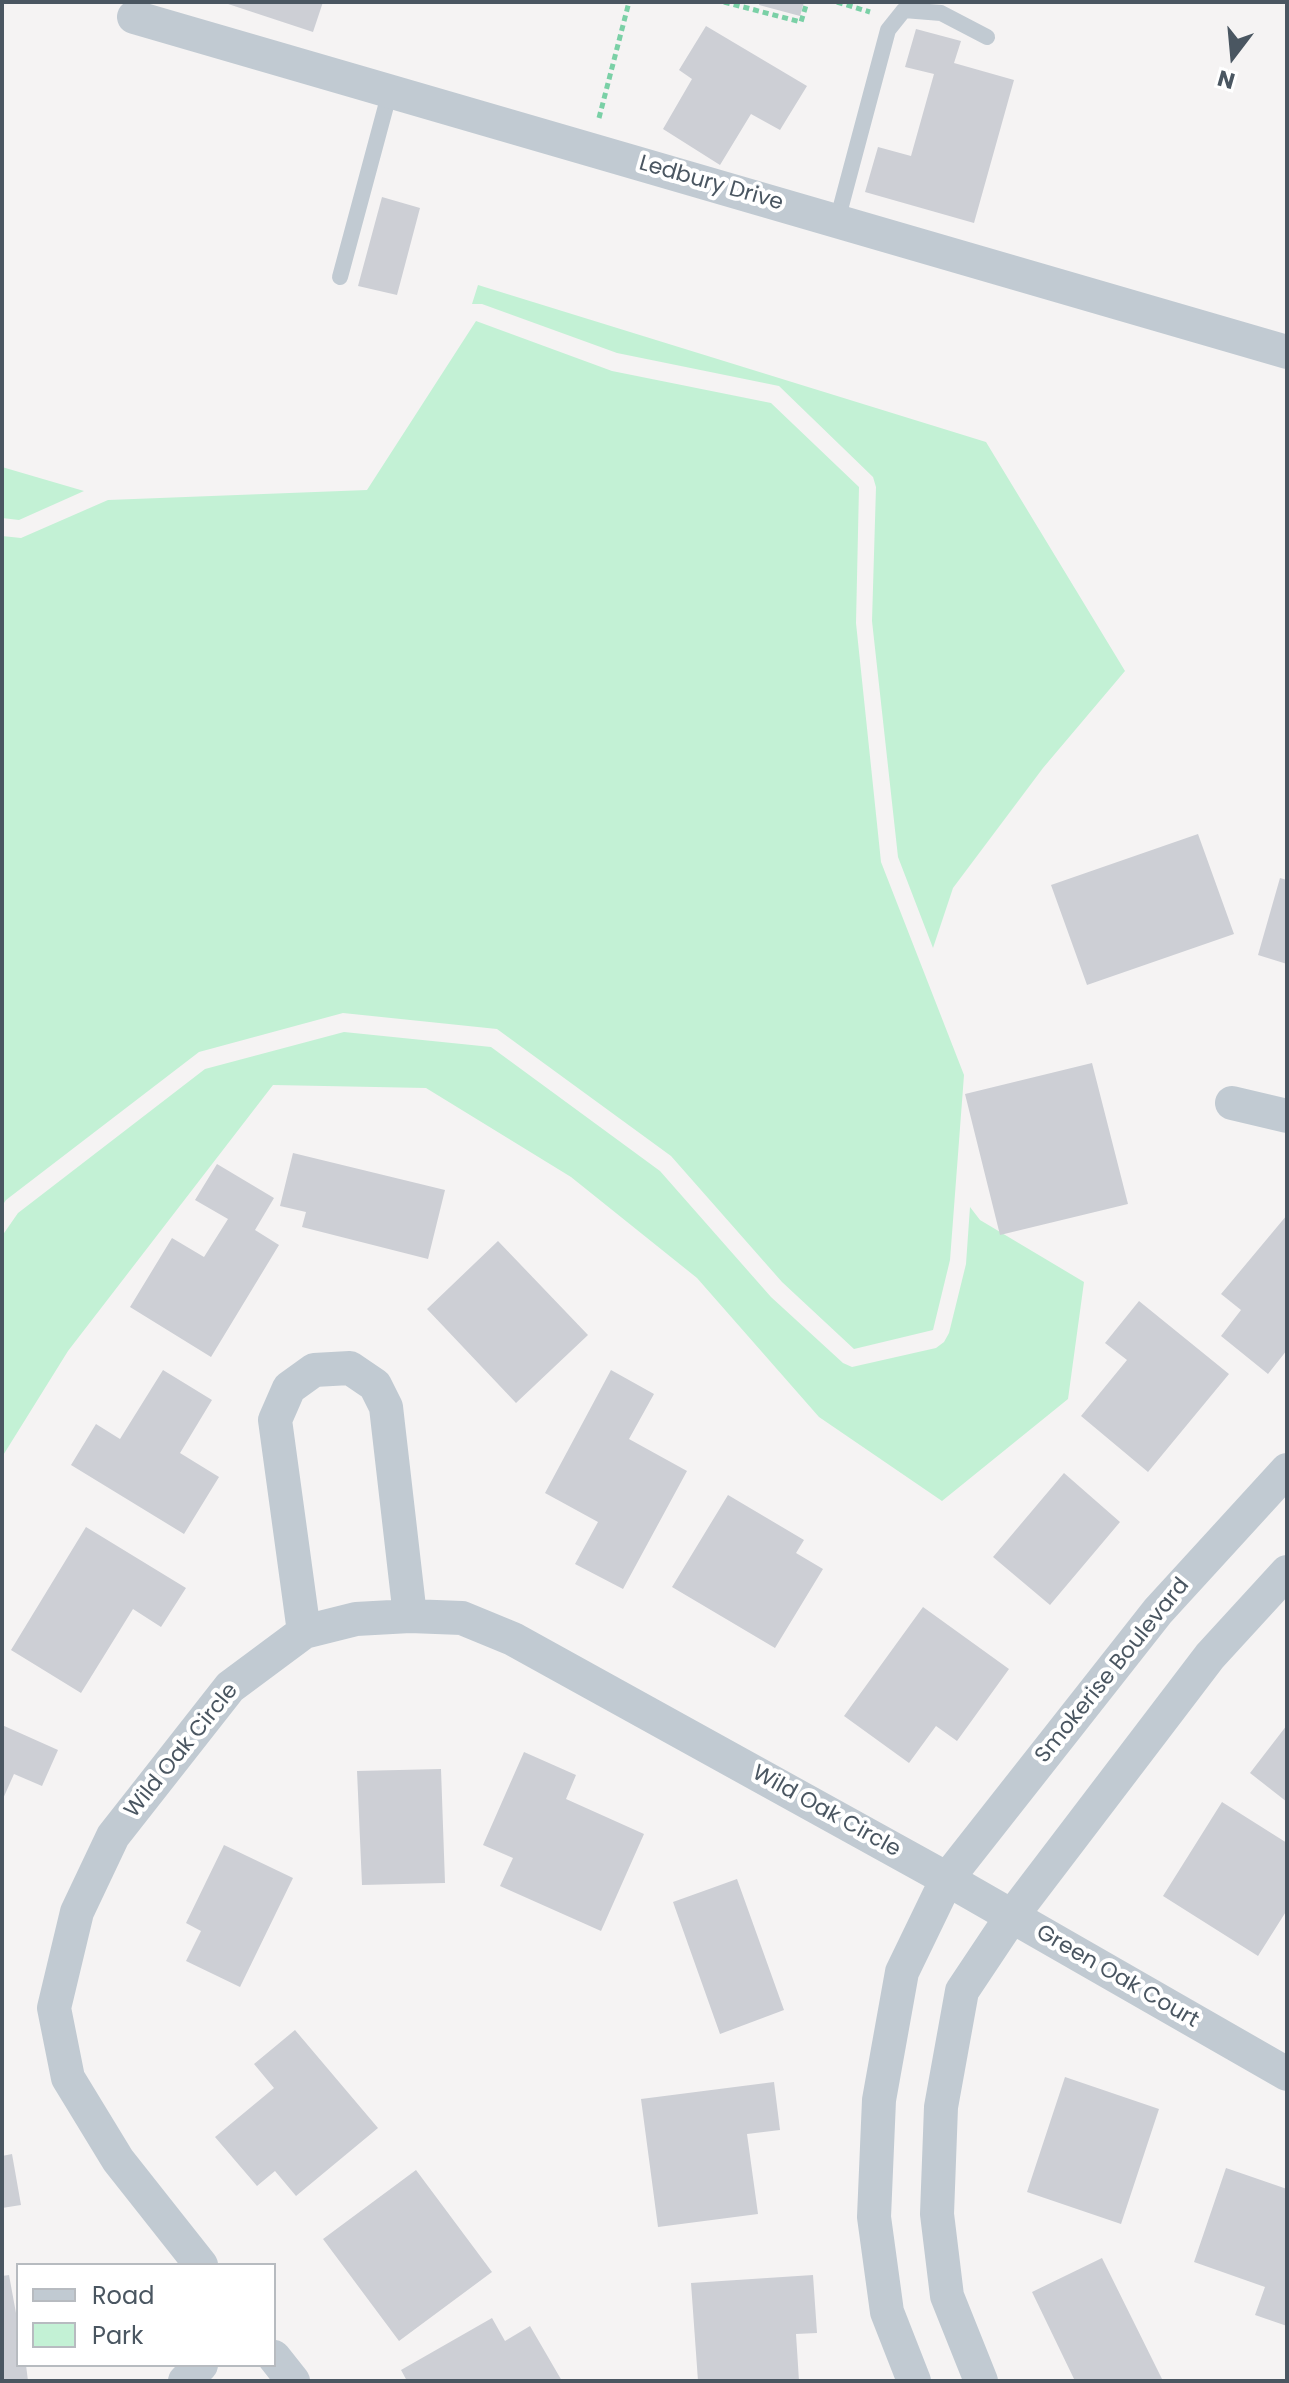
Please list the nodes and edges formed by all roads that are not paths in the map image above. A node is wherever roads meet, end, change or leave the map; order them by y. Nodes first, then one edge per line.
1 (134, 17) dead end
2 (987, 37) dead end
3 (390, 91) junction
4 (837, 221) junction
5 (340, 277) dead end
6 (1287, 352) edge
7 (1232, 1103) dead end
8 (1287, 1116) edge
9 (1287, 1470) edge
10 (1287, 1572) edge
11 (410, 1616) junction
12 (304, 1632) junction
13 (947, 1879) junction
14 (1012, 1916) junction
15 (1287, 2074) edge
16 (199, 2263) edge
17 (276, 2360) edge
18 (293, 2381) edge
19 (914, 2381) edge
20 (981, 2381) edge

1 - 3 street, Ledbury Drive
2 - 4 lane
3 - 4 street, Ledbury Drive
3 - 5 lane
4 - 6 street, Ledbury Drive
7 - 8 street
9 - 13 street, Smokerise Boulevard
10 - 14 street
11 - 12 street, Wild Oak Circle
11 - 12 street
11 - 13 street, Wild Oak Circle
12 - 16 street, Wild Oak Circle
13 - 14 street, Green Oak Court
13 - 19 street, Smokerise Boulevard
14 - 15 street, Green Oak Court
14 - 20 street
17 - 18 street

